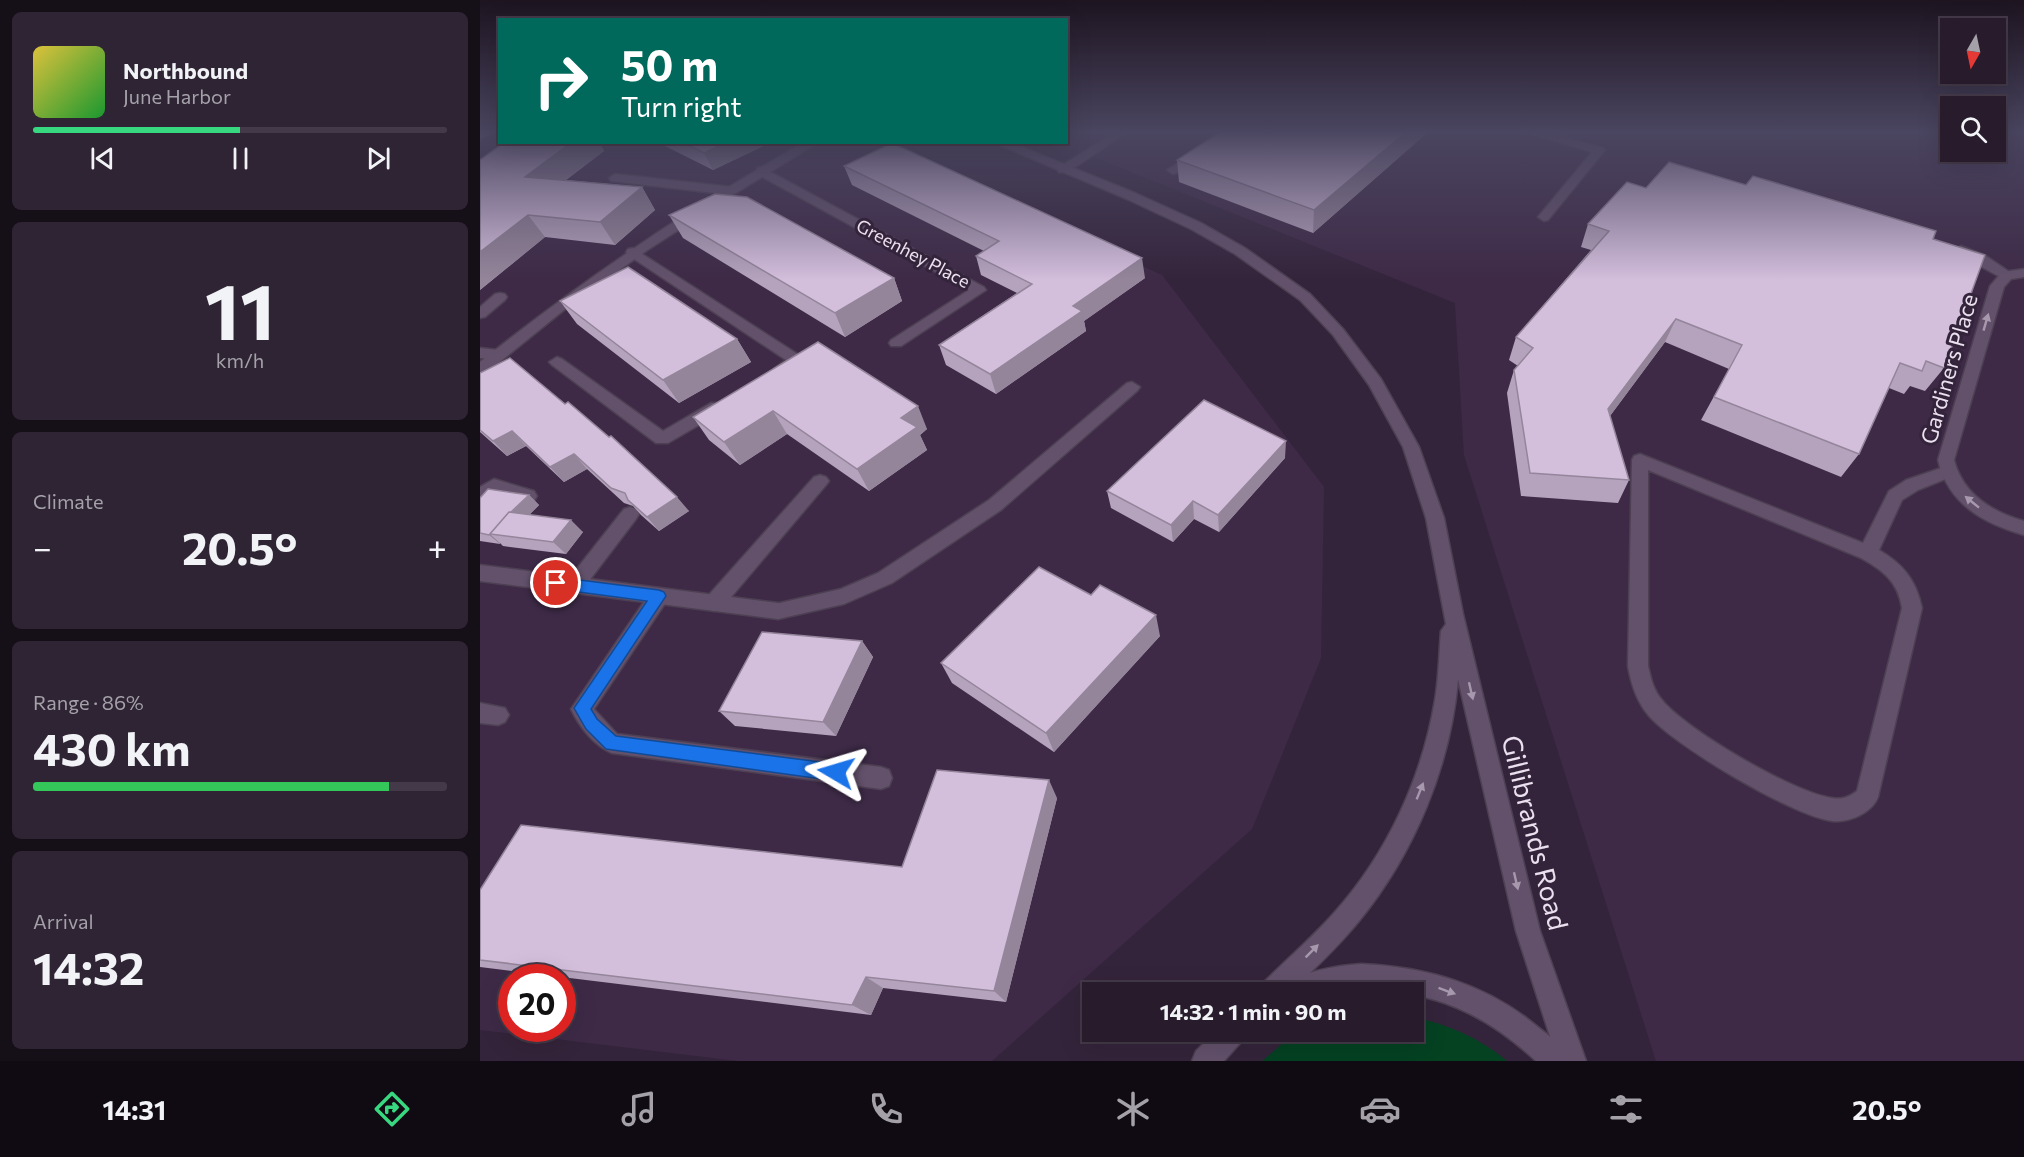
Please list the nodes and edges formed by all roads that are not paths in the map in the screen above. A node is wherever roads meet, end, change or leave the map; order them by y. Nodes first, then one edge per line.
1 (647, 182) edge
2 (746, 182) edge
3 (780, 182) edge
4 (1092, 182) edge
5 (1573, 182) edge
6 (732, 191) junction
7 (1544, 217) dead end
8 (1943, 245) edge
9 (633, 252) junction
10 (2024, 273) edge
11 (2007, 275) junction
12 (500, 297) dead end
13 (480, 314) edge
14 (896, 343) dead end
15 (480, 353) edge
16 (498, 355) junction
17 (557, 362) dead end
18 (480, 370) edge
19 (768, 377) edge
20 (1132, 387) dead end
21 (729, 400) edge
22 (1947, 472) junction
23 (820, 481) dead end
24 (480, 496) edge
25 (528, 496) edge
26 (630, 514) edge
27 (2024, 528) edge
28 (1868, 553) junction
29 (480, 573) edge
30 (576, 585) junction
31 (659, 596) junction
32 (714, 603) junction
33 (1453, 614) junction
34 (881, 778) dead end
35 (1282, 982) edge
36 (1321, 982) edge
37 (1411, 982) edge
38 (1424, 985) edge
39 (1224, 1042) edge
40 (1206, 1061) edge
41 (1556, 1061) edge
42 (1572, 1061) edge

1 - 6 street
2 - 6 street
3 - 14 street, Greenhey Place
4 - 33 street, Gillibrands Road
5 - 7 street
6 - 9 street
8 - 11 street
9 - 16 street
9 - 19 street
10 - 11 street
22 -> 11 street, Gardiners Place
12 - 13 street
15 - 16 street
16 - 18 street
17 - 21 street
20 - 32 street
27 -> 22 street, Gardiners Place
22 - 28 street
23 - 32 street
24 - 25 street
26 - 30 street
28 - 28 street
29 - 30 street
30 - 31 street
31 - 32 street
31 - 34 street
35 -> 33 street, Gillibrands Road
33 -> 42 street, Gillibrands Road
36 -> 37 street
38 -> 41 street
39 - 40 street

